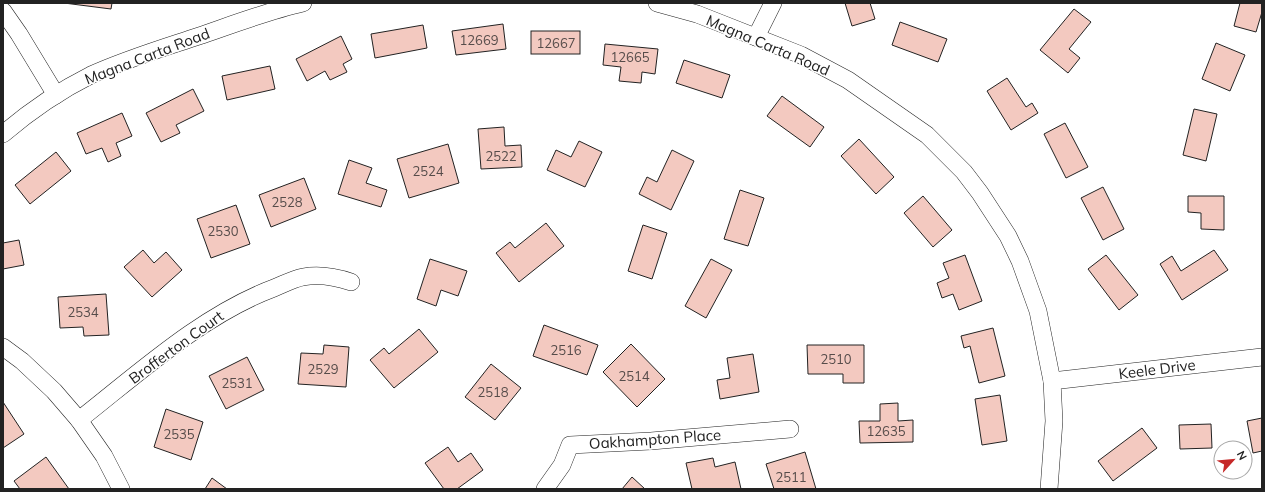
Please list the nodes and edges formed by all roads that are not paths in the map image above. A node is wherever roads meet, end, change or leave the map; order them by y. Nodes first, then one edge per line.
1 (303, 3) edge
2 (657, 3) edge
3 (773, 3) edge
4 (3, 11) edge
5 (756, 37) junction
6 (56, 95) junction
7 (3, 134) edge
8 (351, 282) dead end
9 (3, 347) edge
10 (1262, 357) edge
11 (1052, 381) junction
12 (79, 420) junction
13 (790, 429) dead end
14 (121, 489) edge
15 (545, 489) edge
16 (1049, 489) edge

1 - 6 street, Magna Carta Road
2 - 5 street, Magna Carta Road
3 - 5 street
4 - 6 street
5 - 11 street, Magna Carta Road
6 - 7 street, Magna Carta Road
8 - 12 street, Brofferton Court
9 - 12 street
10 - 11 street, Keele Drive
11 - 16 street, Magna Carta Road
12 - 14 street
13 - 15 street, Oakhampton Place

